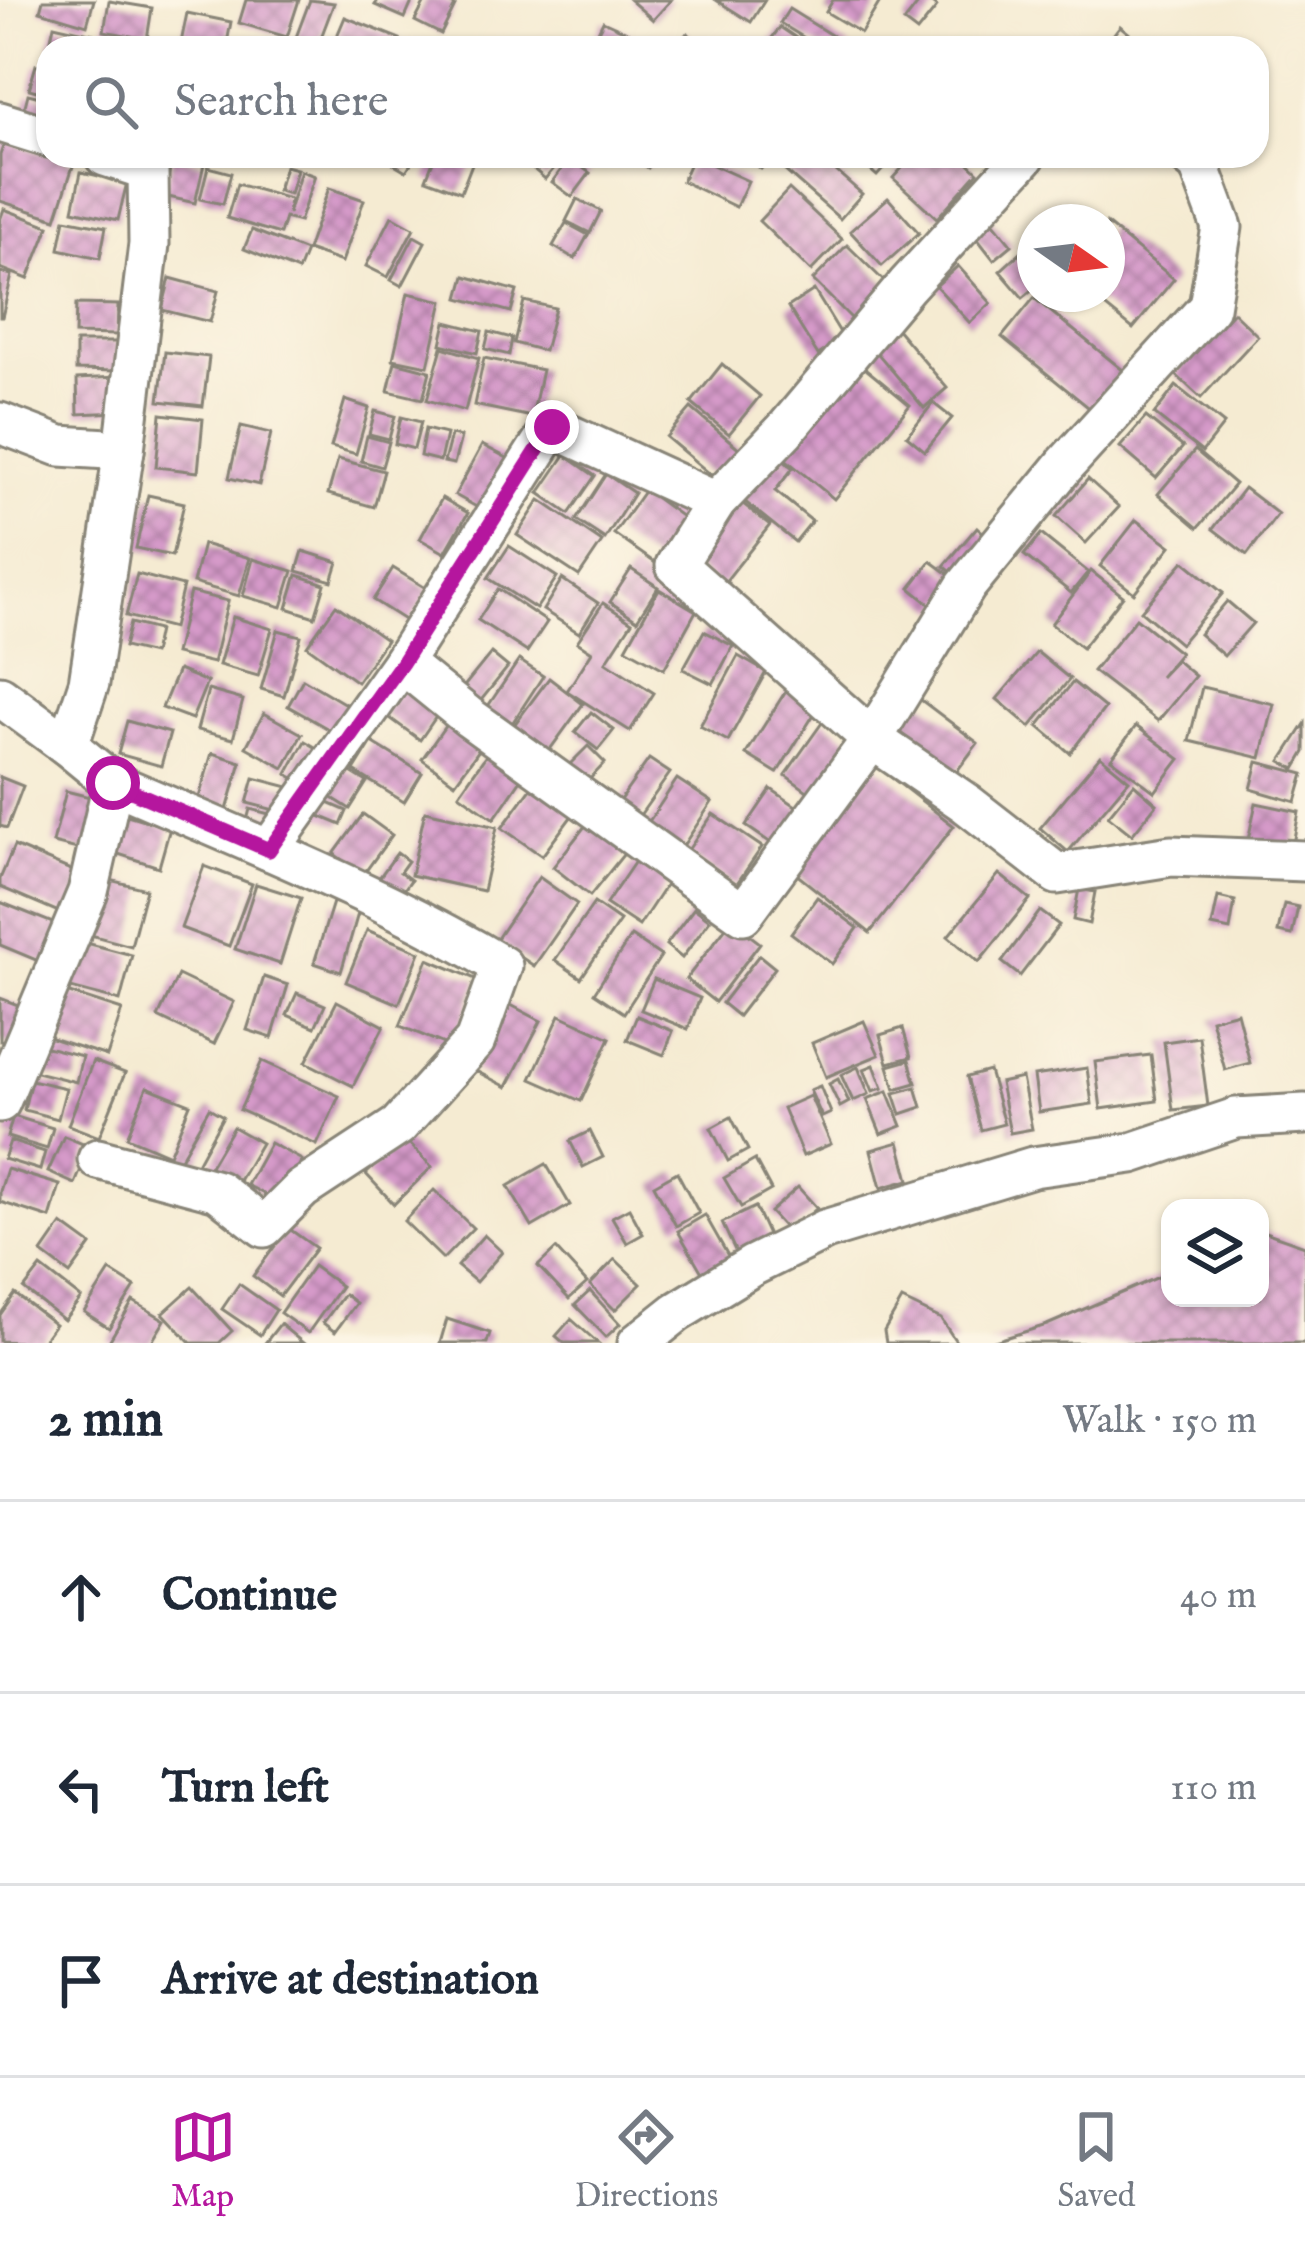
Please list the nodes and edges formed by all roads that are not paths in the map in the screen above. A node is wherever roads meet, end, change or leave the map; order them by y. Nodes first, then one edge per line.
1 (0, 122) edge
2 (36, 133) edge
3 (142, 168) edge
4 (1014, 168) edge
5 (1200, 168) edge
6 (0, 423) edge
7 (124, 450) junction
8 (716, 502) junction
9 (402, 663) junction
10 (0, 696) edge
11 (872, 739) junction
12 (68, 746) junction
13 (113, 783) junction
14 (269, 850) junction
15 (1305, 861) edge
16 (0, 1102) edge
17 (1305, 1114) edge
18 (98, 1159) dead end
19 (638, 1343) edge

1 - 2 street
3 - 7 street
4 - 8 street
5 - 11 street
6 - 7 street
7 - 12 street
8 - 9 street
8 - 11 street
9 - 11 street
9 - 14 street
10 - 12 street
11 - 15 street
12 - 13 street
13 - 14 street
13 - 16 street
14 - 18 street
17 - 19 street

